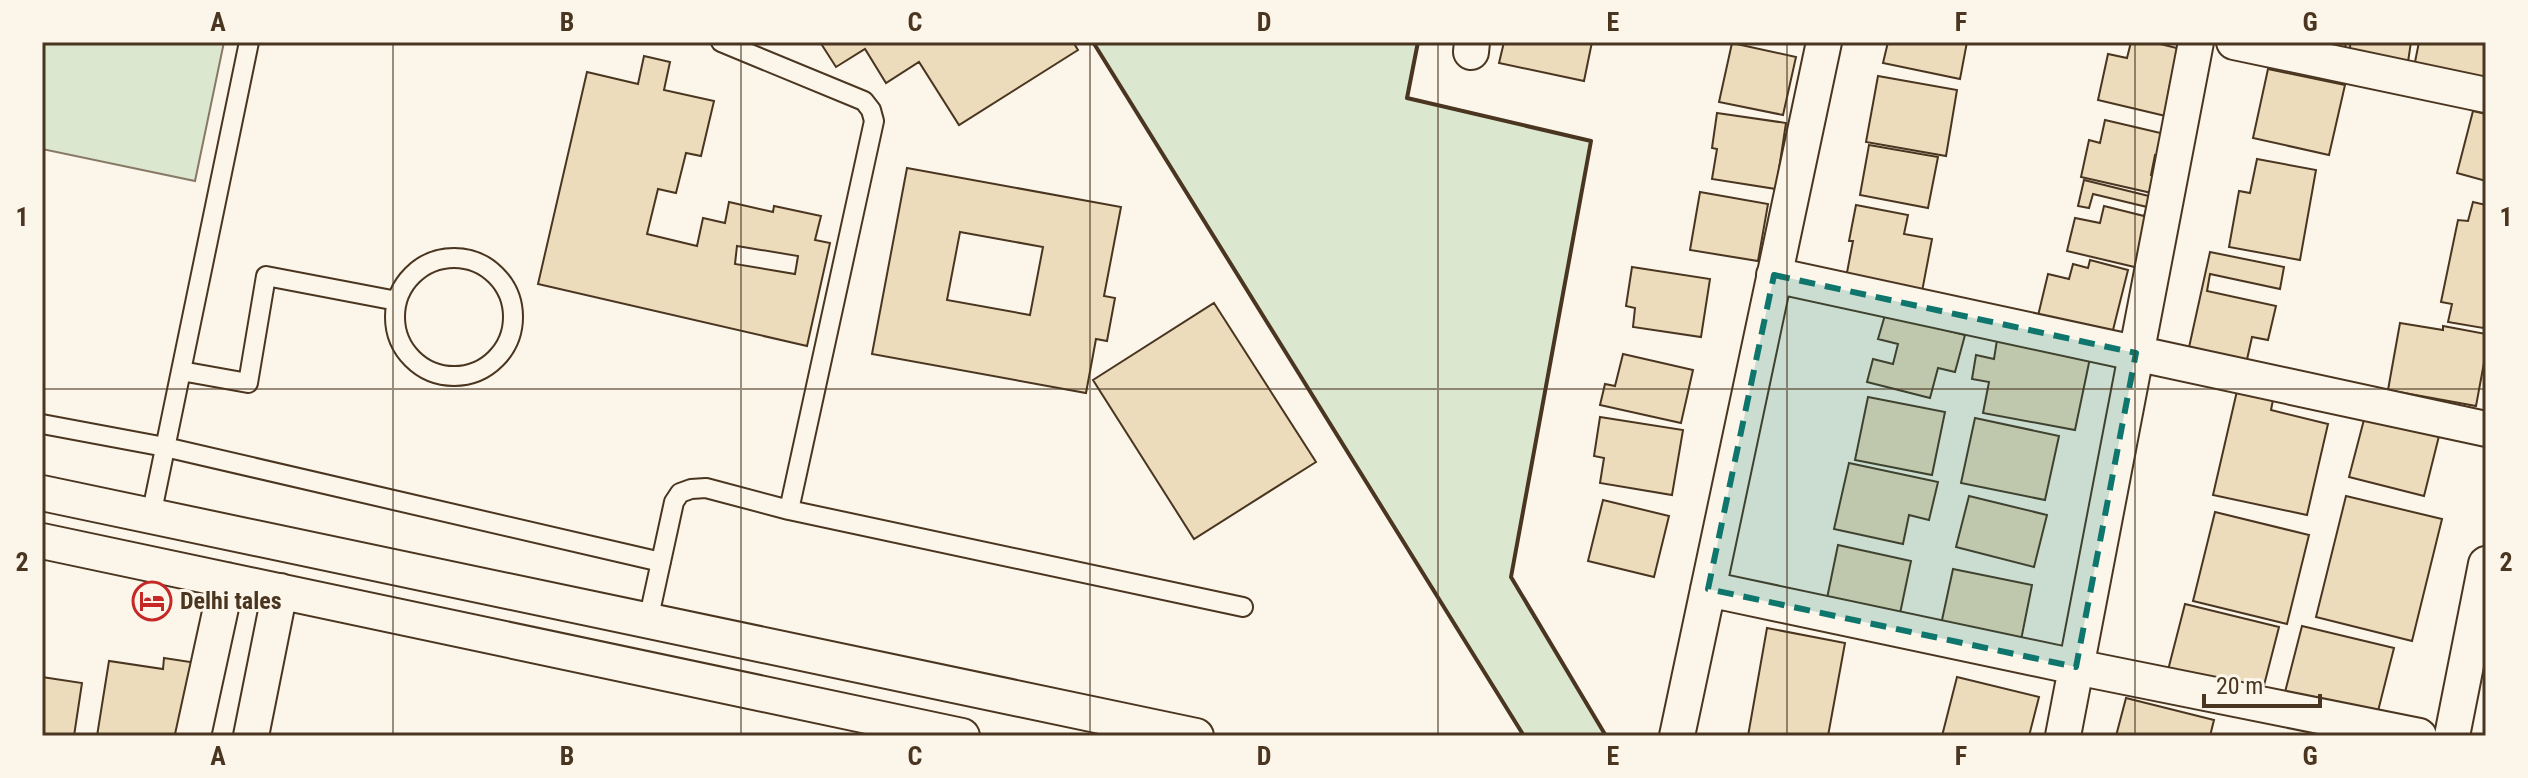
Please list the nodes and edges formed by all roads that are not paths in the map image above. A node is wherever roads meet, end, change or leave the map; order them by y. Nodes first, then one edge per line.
1 (249, 42) edge
2 (721, 42) edge
3 (1824, 42) edge
4 (2196, 42) edge
5 (2234, 42) edge
6 (2486, 95) edge
7 (1774, 275) junction
8 (397, 301) junction
9 (2136, 353) junction
10 (181, 371) junction
11 (42, 424) edge
12 (2486, 429) edge
13 (165, 447) junction
14 (42, 493) edge
15 (789, 510) junction
16 (151, 516) junction
17 (42, 541) edge
18 (661, 562) junction
19 (2486, 564) edge
20 (227, 580) junction
21 (1708, 589) junction
22 (280, 591) junction
23 (1243, 607) dead end
24 (648, 621) junction
25 (2076, 667) junction
26 (942, 734) edge
27 (193, 736) edge
28 (251, 736) edge
29 (1196, 736) edge
30 (1677, 736) edge
31 (2063, 736) edge
32 (2419, 736) edge
33 (2452, 736) edge

1 - 10 lane
2 - 15 lane
3 - 7 street
4 - 9 street
5 - 6 street
7 - 9 street
7 - 21 street
8 - 8 lane
8 - 10 lane
9 - 12 street
9 - 25 street
10 - 13 lane
11 - 13 lane
13 - 16 lane
13 - 18 lane
14 - 16 street
15 - 18 lane
15 - 23 lane
16 - 24 street
17 - 20 street
18 - 24 lane
19 - 33 street
20 - 22 street
20 - 27 street
21 - 25 street
21 - 30 street
22 - 26 street
22 - 28 street
24 - 29 street
25 - 31 street
25 - 32 street

